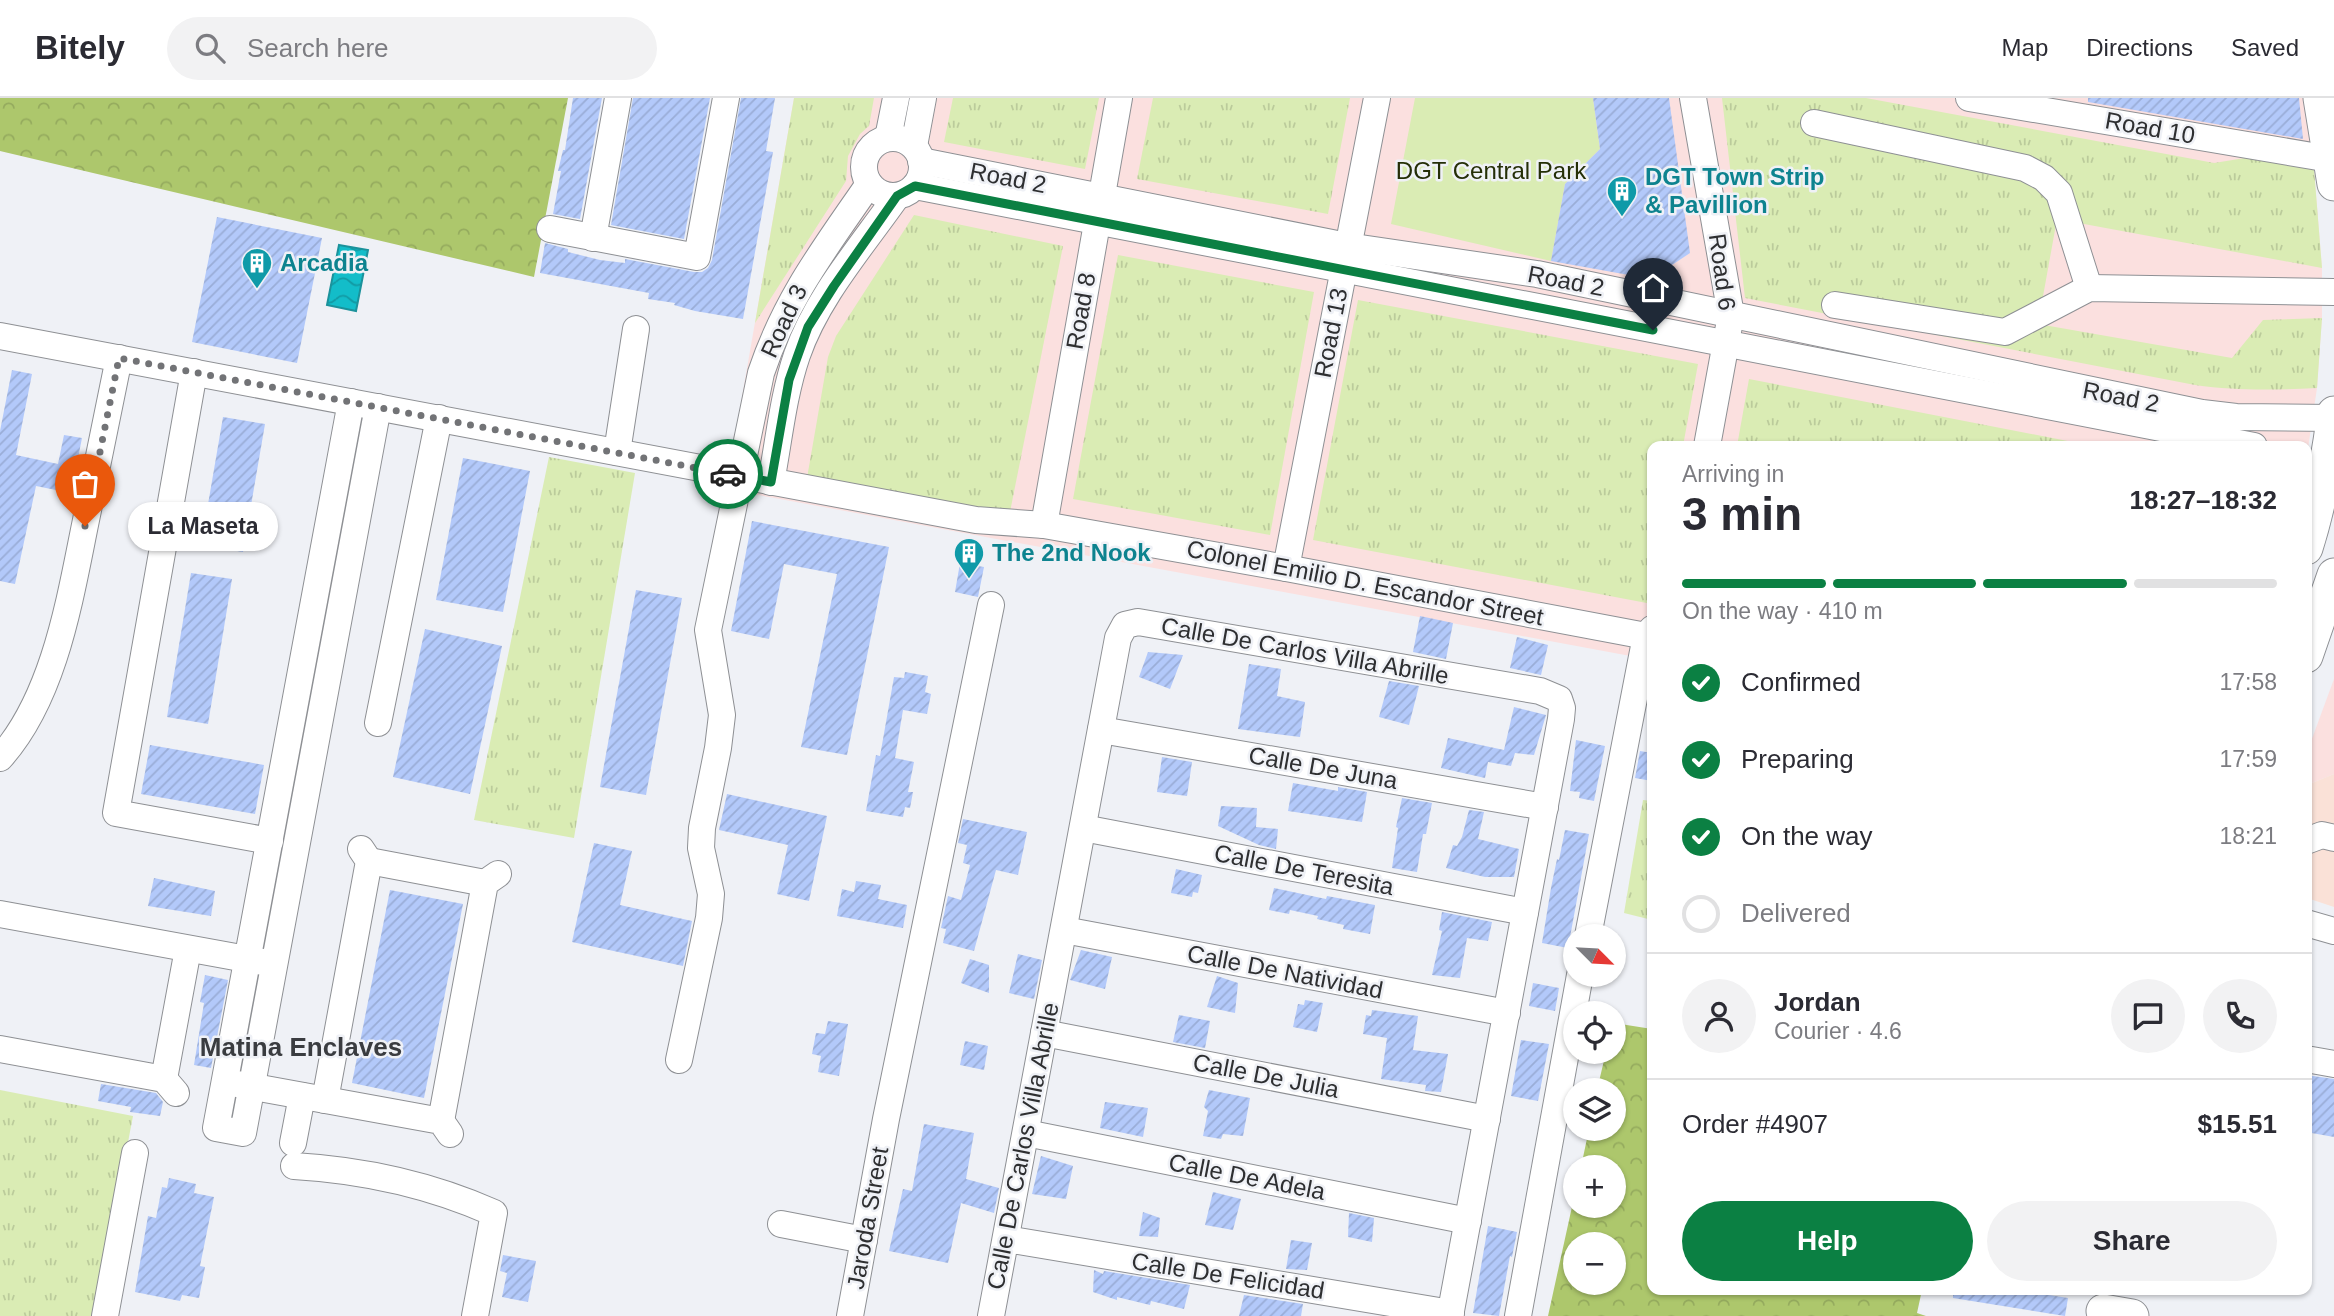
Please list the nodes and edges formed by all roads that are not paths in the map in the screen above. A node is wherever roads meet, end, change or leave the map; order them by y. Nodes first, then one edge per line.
1 (618, 98) edge
2 (726, 98) edge
3 (896, 98) edge
4 (923, 98) edge
5 (1119, 98) edge
6 (1377, 98) edge
7 (1693, 98) edge
8 (1969, 98) edge
9 (2320, 98) edge
10 (1814, 123) dead end
11 (888, 138) junction
12 (918, 154) junction
13 (2332, 171) edge
14 (869, 184) junction
15 (906, 191) junction
16 (1100, 209) junction
17 (550, 229) dead end
18 (593, 238) junction
19 (1345, 257) junction
20 (1537, 274) junction
21 (2089, 288) junction
22 (2334, 292) edge
23 (1835, 305) dead end
24 (1531, 306) junction
25 (1731, 316) junction
26 (636, 329) dead end
27 (0, 336) edge
28 (1726, 345) junction
29 (119, 358) junction
30 (194, 372) junction
31 (2012, 387) junction
32 (351, 402) junction
33 (379, 407) junction
34 (2334, 413) edge
35 (439, 418) junction
36 (2333, 418) edge
37 (1708, 441) edge
38 (2233, 441) edge
39 (617, 452) junction
40 (2318, 453) edge
41 (741, 476) junction
42 (771, 482) junction
43 (1044, 525) junction
44 (2312, 529) edge
45 (1286, 568) junction
46 (2334, 575) edge
47 (991, 605) dead end
48 (1647, 632) edge
49 (2312, 639) edge
50 (1647, 642) edge
51 (378, 723) dead end
52 (1101, 730) junction
53 (0, 758) edge
54 (279, 793) junction
55 (306, 799) junction
56 (1545, 807) junction
57 (1083, 828) junction
58 (270, 841) junction
59 (1525, 912) junction
60 (0, 914) edge
61 (1590, 924) edge
62 (2312, 925) edge
63 (1063, 930) junction
64 (2334, 931) edge
65 (188, 948) junction
66 (248, 959) junction
67 (275, 964) junction
68 (1578, 987) edge
69 (1507, 1013) junction
70 (1044, 1033) junction
71 (0, 1049) edge
72 (679, 1060) dead end
73 (2312, 1060) edge
74 (2334, 1064) edge
75 (225, 1082) junction
76 (252, 1087) junction
77 (313, 1098) junction
78 (1487, 1119) junction
79 (1026, 1133) junction
80 (135, 1153) dead end
81 (1468, 1221) junction
82 (781, 1224) dead end
83 (1006, 1239) junction
84 (864, 1240) junction
85 (2136, 1295) edge
86 (2116, 1310) edge
87 (1451, 1315) edge
88 (105, 1316) edge
89 (475, 1316) edge
90 (850, 1316) edge
91 (991, 1316) edge
92 (1518, 1316) edge

1 - 18 street
2 - 18 street
3 - 11 street
4 - 12 street
5 - 16 street, Road 8
6 - 19 street, Road 13
7 - 25 street, Road 6
8 - 13 street, Road 10
9 - 13 main road
10 - 21 street
11 - 12 street
11 - 14 street
12 - 15 street
12 - 16 street, Road 2
14 - 15 street
14 - 41 street, Road 3
15 - 16 street, Road 2
15 - 42 street, Road 3
16 - 19 street, Road 2
16 - 43 street, Road 8
17 - 18 street
19 - 20 street, Road 2
19 - 24 street, Road 2
19 - 45 street, Road 13
20 - 24 street
20 - 25 street, Road 2
21 - 22 street
21 - 23 street
24 - 28 street, Road 2
25 - 28 street, Road 6
25 - 31 street, Road 2
26 - 39 street
27 - 29 street, Colonel Emilio D. Escandor Street
28 - 31 street, Road 2
28 - 37 street, Road 6
29 - 30 street, Colonel Emilio D. Escandor Street
29 - 53 street
30 - 32 street, Colonel Emilio D. Escandor Street
30 - 58 street
31 - 36 street, Road 2
31 - 38 street, Road 2
32 - 33 street, Colonel Emilio D. Escandor Street
32 - 54 street
33 - 35 street, Colonel Emilio D. Escandor Street
33 - 55 street
34 - 36 main road
35 - 39 street, Colonel Emilio D. Escandor Street
35 - 51 street
36 - 40 main road
39 - 41 street, Colonel Emilio D. Escandor Street
40 - 44 main road
41 - 42 street, Colonel Emilio D. Escandor Street
41 - 72 street, Road 3
42 - 43 street, Colonel Emilio D. Escandor Street
43 - 45 street, Colonel Emilio D. Escandor Street
45 - 48 street, Colonel Emilio D. Escandor Street
46 - 49 main road
47 - 84 street, Jaroda Street
50 - 61 street
52 - 56 street, Calle De Juna
52 - 56 street, Calle De Carlos Villa Abrille
52 - 57 street, Calle De Carlos Villa Abrille
54 - 55 street
54 - 58 street
55 - 67 street
56 - 59 street, Calle De Carlos Villa Abrille
57 - 59 street, Calle De Teresita
57 - 63 street, Calle De Carlos Villa Abrille
58 - 66 street
59 - 69 street, Calle De Carlos Villa Abrille
60 - 65 street
62 - 64 street
63 - 69 street, Calle De Natividad
63 - 70 street, Calle De Carlos Villa Abrille
65 - 66 street
65 - 71 street
66 - 67 street
66 - 75 street
67 - 76 street
68 - 92 street
69 - 78 street, Calle De Carlos Villa Abrille
70 - 78 street, Calle De Julia
70 - 79 street, Calle De Carlos Villa Abrille
73 - 74 street
75 - 76 street
75 - 76 street
76 - 77 street
77 - 77 street
77 - 89 street
78 - 81 street, Calle De Carlos Villa Abrille
79 - 81 street, Calle De Adela
79 - 83 street, Calle De Carlos Villa Abrille
80 - 88 street
81 - 87 street, Calle De Carlos Villa Abrille
82 - 84 street
83 - 87 street, Calle De Felicidad
83 - 91 street, Calle De Carlos Villa Abrille
84 - 90 street, Jaroda Street
85 - 86 main road

